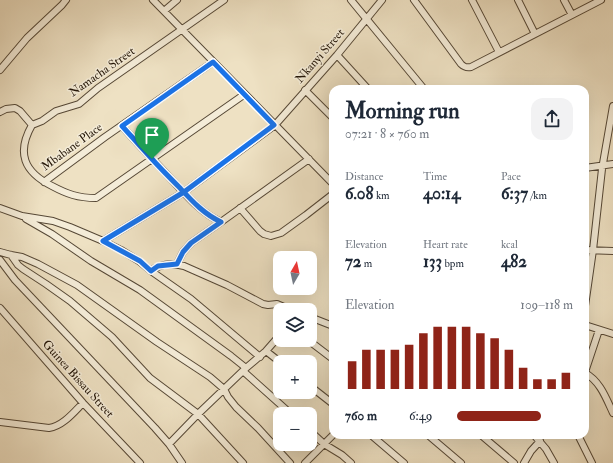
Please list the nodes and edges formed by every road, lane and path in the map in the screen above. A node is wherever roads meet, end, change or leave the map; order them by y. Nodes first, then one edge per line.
1 (66, 0) edge
2 (153, 0) edge
3 (177, 0) edge
4 (224, 0) edge
5 (351, 0) edge
6 (382, 0) edge
7 (414, 0) edge
8 (472, 0) edge
9 (518, 0) edge
10 (564, 0) edge
11 (601, 0) edge
12 (164, 11) junction
13 (572, 15) junction
14 (366, 18) junction
15 (182, 29) junction
16 (535, 34) junction
17 (499, 52) junction
18 (336, 55) junction
19 (213, 62) junction
20 (0, 70) edge
21 (364, 85) edge
22 (421, 85) edge
23 (305, 90) junction
24 (245, 94) junction
25 (613, 106) edge
26 (0, 112) edge
27 (329, 114) edge
28 (32, 125) junction
29 (274, 125) junction
30 (122, 126) junction
31 (152, 159) junction
32 (309, 159) junction
33 (613, 164) edge
34 (602, 166) junction
35 (589, 168) edge
36 (329, 180) edge
37 (44, 182) junction
38 (184, 192) junction
39 (329, 197) edge
40 (0, 208) edge
41 (240, 208) junction
42 (22, 216) junction
43 (221, 222) junction
44 (103, 241) junction
45 (589, 250) edge
46 (593, 250) junction
47 (613, 251) edge
48 (0, 252) edge
49 (11, 255) junction
50 (0, 260) edge
51 (177, 264) junction
52 (151, 271) junction
53 (589, 278) edge
54 (273, 304) edge
55 (0, 308) edge
56 (6, 314) junction
57 (0, 319) edge
58 (317, 320) edge
59 (329, 324) edge
60 (589, 326) edge
61 (599, 330) junction
62 (613, 334) edge
63 (273, 343) edge
64 (317, 347) edge
65 (266, 351) junction
66 (273, 356) edge
67 (329, 356) edge
68 (260, 357) junction
69 (589, 360) edge
70 (244, 370) junction
71 (589, 375) edge
72 (224, 389) junction
73 (317, 391) edge
74 (329, 401) edge
75 (84, 403) junction
76 (284, 407) edge
77 (613, 413) edge
78 (198, 414) junction
79 (0, 422) edge
80 (317, 438) edge
81 (329, 439) edge
82 (375, 439) edge
83 (433, 439) edge
84 (486, 439) edge
85 (580, 439) edge
86 (540, 441) joint
87 (169, 444) junction
88 (324, 444) junction
89 (140, 463) edge
90 (182, 463) edge
91 (243, 463) edge
92 (290, 463) edge
93 (305, 463) edge
94 (351, 463) edge
95 (404, 463) edge
96 (461, 463) edge
97 (514, 463) edge
98 (524, 463) edge
99 (554, 463) edge
100 (592, 463) edge

1 - 20 street
2 - 12 street
3 - 12 street
4 - 15 street, Namacha Street
5 - 14 street
6 - 14 street, Nkanyi Street
7 - 17 street
8 - 17 street
9 - 16 street
10 - 13 street
11 - 13 street
12 - 15 street
13 - 16 street
14 - 18 street, Nkanyi Street
14 - 22 street
15 - 19 street
15 - 28 street, Namacha Street
16 - 17 street
18 - 21 street
18 - 23 street, Nkanyi Street
19 - 24 street
19 - 30 street, Mbabane Place
23 - 27 street
23 - 29 street, Nkanyi Street
24 - 29 street
24 - 31 street
25 - 34 street
26 - 28 street
28 - 37 street
29 - 32 street
29 - 38 street, Nkanyi Street
30 - 31 street
30 - 37 street, Mbabane Place
31 - 37 street
31 - 38 street
32 - 36 street
32 - 41 street
33 - 34 street
34 - 35 street
34 - 46 street
38 - 43 street
38 - 44 street, Nkanyi Street
39 - 41 street
40 - 42 street
41 - 43 street
42 - 44 street
42 - 70 street
43 - 51 street
44 - 52 street
45 - 46 street
46 - 47 street
46 - 53 street
48 - 49 street
49 - 72 street
49 - 78 street
50 - 87 street
51 - 52 street
51 - 54 street
52 - 68 street
55 - 56 street, Guinea Bissau Street
56 - 57 street
56 - 75 street, Guinea Bissau Street
58 - 59 street
60 - 61 street
61 - 62 street
61 - 69 street
63 - 65 street
64 - 67 street
65 - 66 street
65 - 68 street
68 - 70 street
70 - 72 street
70 - 76 street
71 - 77 street
72 - 78 street
72 - 92 street
73 - 74 street
75 - 79 street
75 - 89 street, Guinea Bissau Street
78 - 87 street
78 - 91 street
80 - 88 street
81 - 88 street
82 - 95 street
83 - 96 street
84 - 97 street
85 - 100 street
86 - 98 street
86 - 99 street
87 - 90 street
88 - 93 street
88 - 94 street

